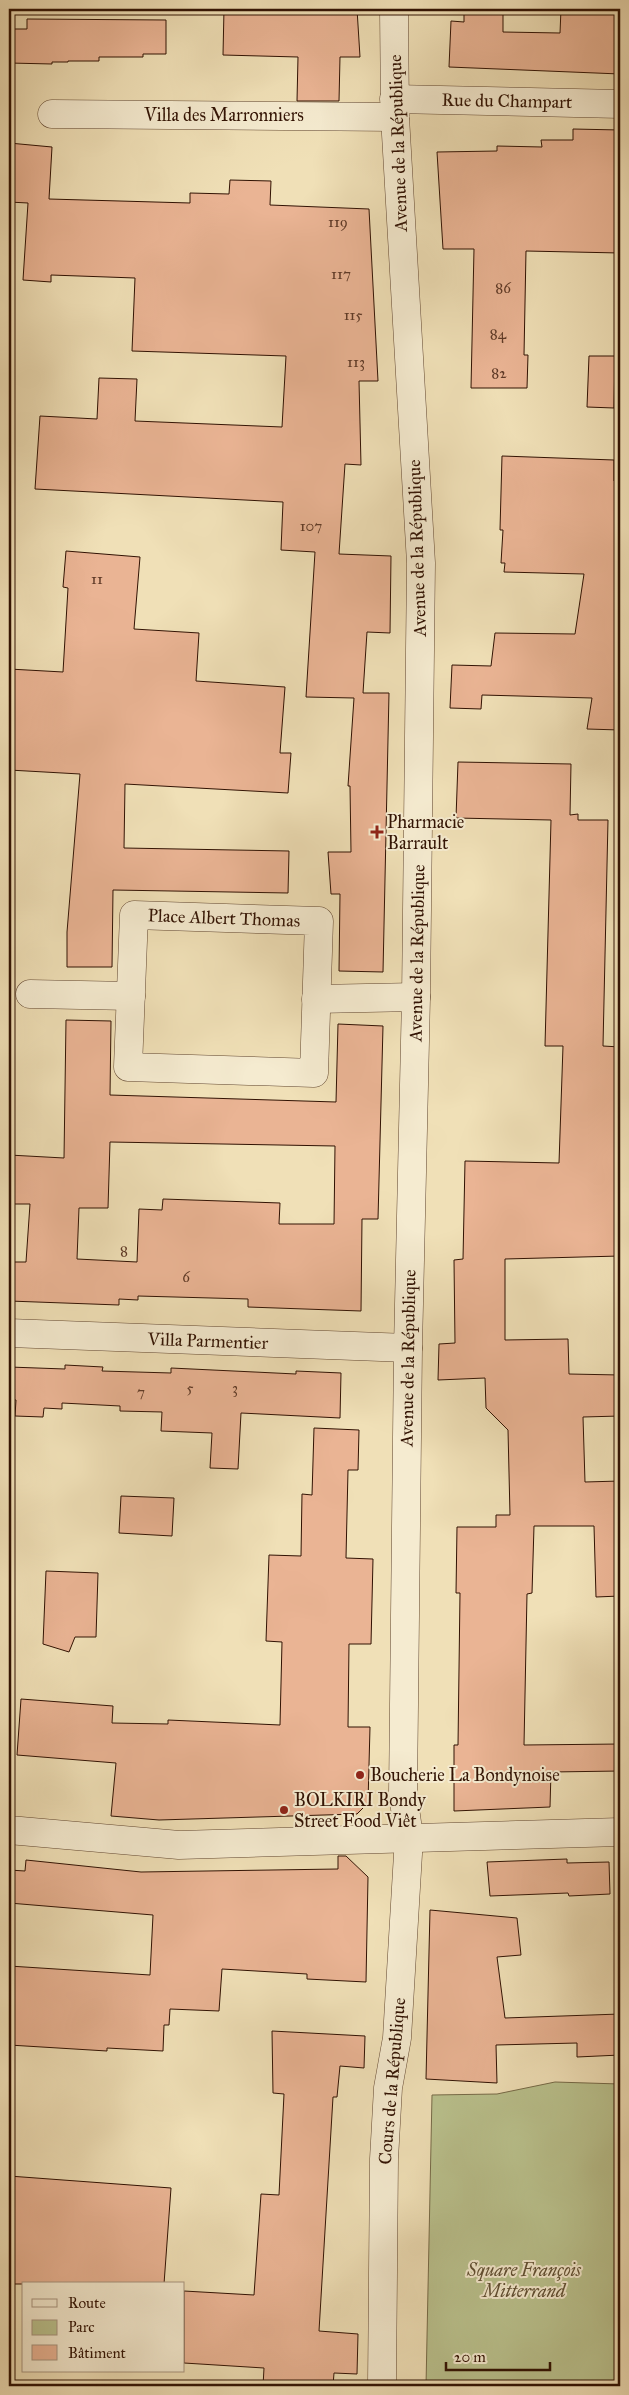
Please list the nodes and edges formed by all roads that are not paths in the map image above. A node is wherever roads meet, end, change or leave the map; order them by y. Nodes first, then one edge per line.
1 (394, 9) edge
2 (620, 104) edge
3 (395, 108) junction
4 (52, 114) dead end
5 (30, 994) dead end
6 (131, 996) junction
7 (416, 997) junction
8 (316, 999) junction
9 (9, 1333) edge
10 (408, 1348) junction
11 (9, 1830) edge
12 (620, 1832) edge
13 (409, 1837) junction
14 (382, 2386) edge

1 - 3 street, Avenue de la République
2 - 3 street, Rue du Champart
3 - 4 street, Villa des Marronniers
3 - 7 street, Avenue de la République
5 - 6 street
6 - 8 street, Place Albert Thomas
6 - 8 street, Place Albert Thomas
7 - 8 street
7 - 10 street, Avenue de la République
9 - 10 street, Villa Parmentier
10 - 13 street, Avenue de la République
11 - 13 street
12 - 13 street
13 - 14 street, Cours de la République

